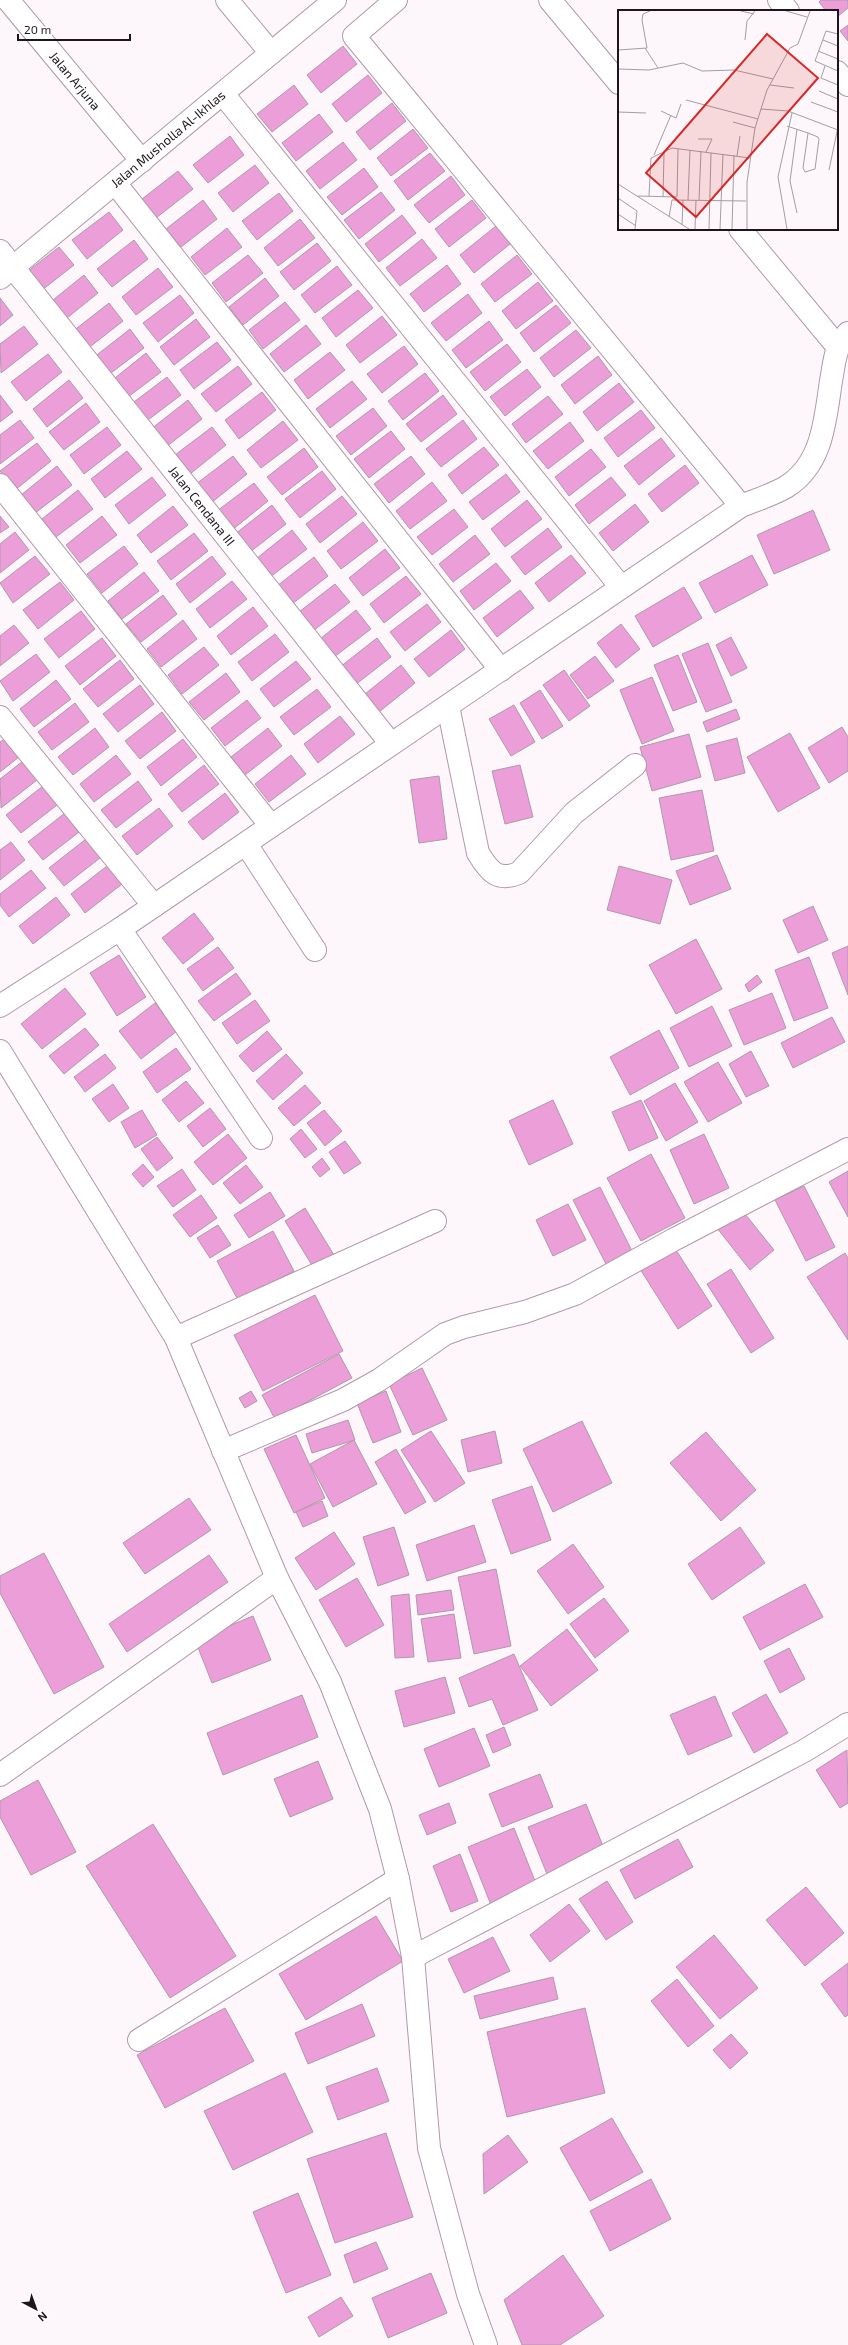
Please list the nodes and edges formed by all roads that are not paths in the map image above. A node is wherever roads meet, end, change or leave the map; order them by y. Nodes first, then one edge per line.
1 (8, 0) edge
2 (227, 0) edge
3 (335, 0) edge
4 (396, 0) edge
5 (550, 0) edge
6 (779, 0) edge
7 (787, 10) edge
8 (271, 53) junction
9 (838, 73) edge
10 (618, 82) edge
11 (848, 85) edge
12 (223, 94) junction
13 (142, 161) junction
14 (115, 183) junction
15 (741, 230) edge
16 (5, 265) edge
17 (842, 339) edge
18 (0, 485) edge
19 (741, 506) junction
20 (621, 588) junction
21 (501, 670) junction
22 (448, 706) junction
23 (0, 717) edge
24 (391, 744) junction
25 (635, 765) dead end
26 (271, 826) junction
27 (246, 844) junction
28 (154, 906) junction
29 (120, 929) junction
30 (315, 950) dead end
31 (0, 1006) edge
32 (0, 1051) edge
33 (261, 1138) dead end
34 (848, 1149) edge
35 (435, 1221) dead end
36 (176, 1338) junction
37 (223, 1451) junction
38 (277, 1578) junction
39 (848, 1724) edge
40 (0, 1775) edge
41 (398, 1879) junction
42 (413, 1957) junction
43 (139, 2040) dead end
44 (486, 2345) edge

1 - 13 street, Jalan Arjuna
2 - 8 street
3 - 8 street, Jalan Musholla Al-Ikhlas
4 - 19 street
5 - 10 street
6 - 7 street
8 - 12 street, Jalan Musholla Al-Ikhlas
9 - 11 street
12 - 13 street, Jalan Musholla Al-Ikhlas
12 - 20 street
13 - 14 street, Jalan Musholla Al-Ikhlas
14 - 16 street, Jalan Musholla Al-Ikhlas
14 - 21 street
15 - 17 street
16 - 24 street, Jalan Cendana III
17 - 19 street
18 - 26 street
19 - 20 street
20 - 21 street
21 - 22 street
22 - 24 street
22 - 25 street
23 - 28 street
24 - 26 street
26 - 27 street
27 - 28 street
27 - 30 street
28 - 29 street
29 - 31 street
29 - 33 street
32 - 36 street
34 - 37 street
35 - 36 street
36 - 37 street
37 - 38 street
38 - 40 street
38 - 41 street
39 - 42 street
41 - 42 street
41 - 43 street
42 - 44 street

